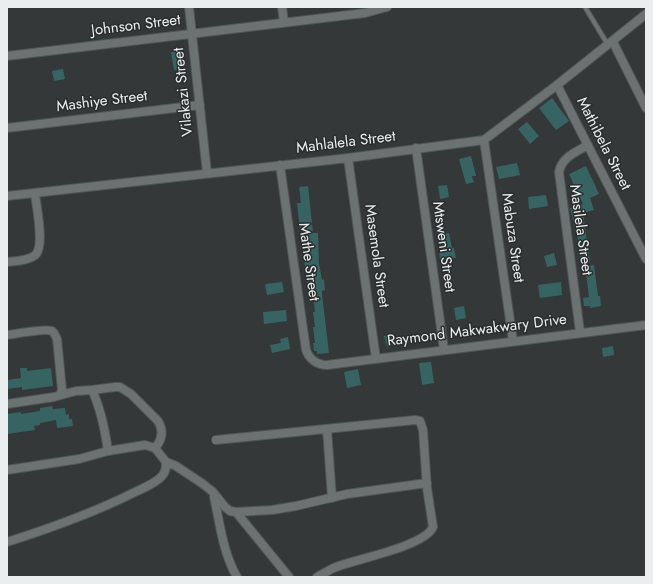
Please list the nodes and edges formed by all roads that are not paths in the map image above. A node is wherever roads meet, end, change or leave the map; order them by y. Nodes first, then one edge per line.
1 (189, 7) edge
2 (282, 7) edge
3 (387, 7) edge
4 (585, 7) edge
5 (646, 14) edge
6 (284, 22) junction
7 (192, 33) junction
8 (610, 44) junction
9 (7, 56) edge
10 (557, 86) junction
11 (200, 105) junction
12 (646, 108) edge
13 (7, 128) edge
14 (484, 140) junction
15 (588, 145) junction
16 (416, 148) junction
17 (348, 158) junction
18 (280, 165) junction
19 (208, 173) junction
20 (35, 193) junction
21 (7, 196) edge
22 (646, 258) edge
23 (7, 262) edge
24 (646, 324) edge
25 (580, 332) junction
26 (7, 335) edge
27 (513, 341) junction
28 (444, 350) junction
29 (376, 359) junction
30 (313, 360) joint
31 (92, 390) junction
32 (60, 395) junction
33 (7, 404) edge
34 (327, 429) junction
35 (216, 440) dead end
36 (155, 448) junction
37 (108, 451) junction
38 (166, 462) junction
39 (7, 470) edge
40 (427, 483) junction
41 (213, 492) junction
42 (332, 498) junction
43 (236, 512) junction
44 (7, 542) edge
45 (237, 577) edge
46 (289, 577) edge
47 (317, 577) edge

1 - 7 street, Vilakazi Street
2 - 6 street
3 - 6 street, Johnson Street
4 - 8 lane
5 - 8 street, Mahlalela Street
6 - 7 street, Johnson Street
7 - 9 street, Johnson Street
7 - 11 street, Vilakazi Street
8 - 10 street, Mahlalela Street
8 - 12 street
10 - 14 street, Mahlalela Street
10 - 15 street, Mathibela Street
11 - 13 street, Mashiye Street
11 - 19 street, Vilakazi Street
14 - 16 street, Mahlalela Street
14 - 27 street, Mabuza Street
15 - 22 street, Mathibela Street
15 - 25 street, Masilela Street
16 - 17 street, Mahlalela Street
16 - 28 street, Mtsweni Street
17 - 18 street, Mahlalela Street
17 - 29 street, Masemola Street
18 - 19 street, Mahlalela Street
18 - 30 street, Mathe Street
19 - 20 street, Mahlalela Street
20 - 21 street, Mahlalela Street
20 - 23 street
24 - 25 street, Raymond Makwakwary Drive
25 - 27 street, Raymond Makwakwary Drive
26 - 32 street
27 - 28 street, Raymond Makwakwary Drive
28 - 29 street, Raymond Makwakwary Drive
29 - 30 street, Raymond Makwakwary Drive
31 - 32 street
31 - 36 street
31 - 37 street
32 - 33 street
34 - 35 street
34 - 40 street
34 - 42 street
36 - 37 street
36 - 38 street
37 - 39 street
38 - 41 street
38 - 44 street
40 - 42 street
40 - 47 street
41 - 43 street
41 - 45 street
42 - 43 street
43 - 46 street

